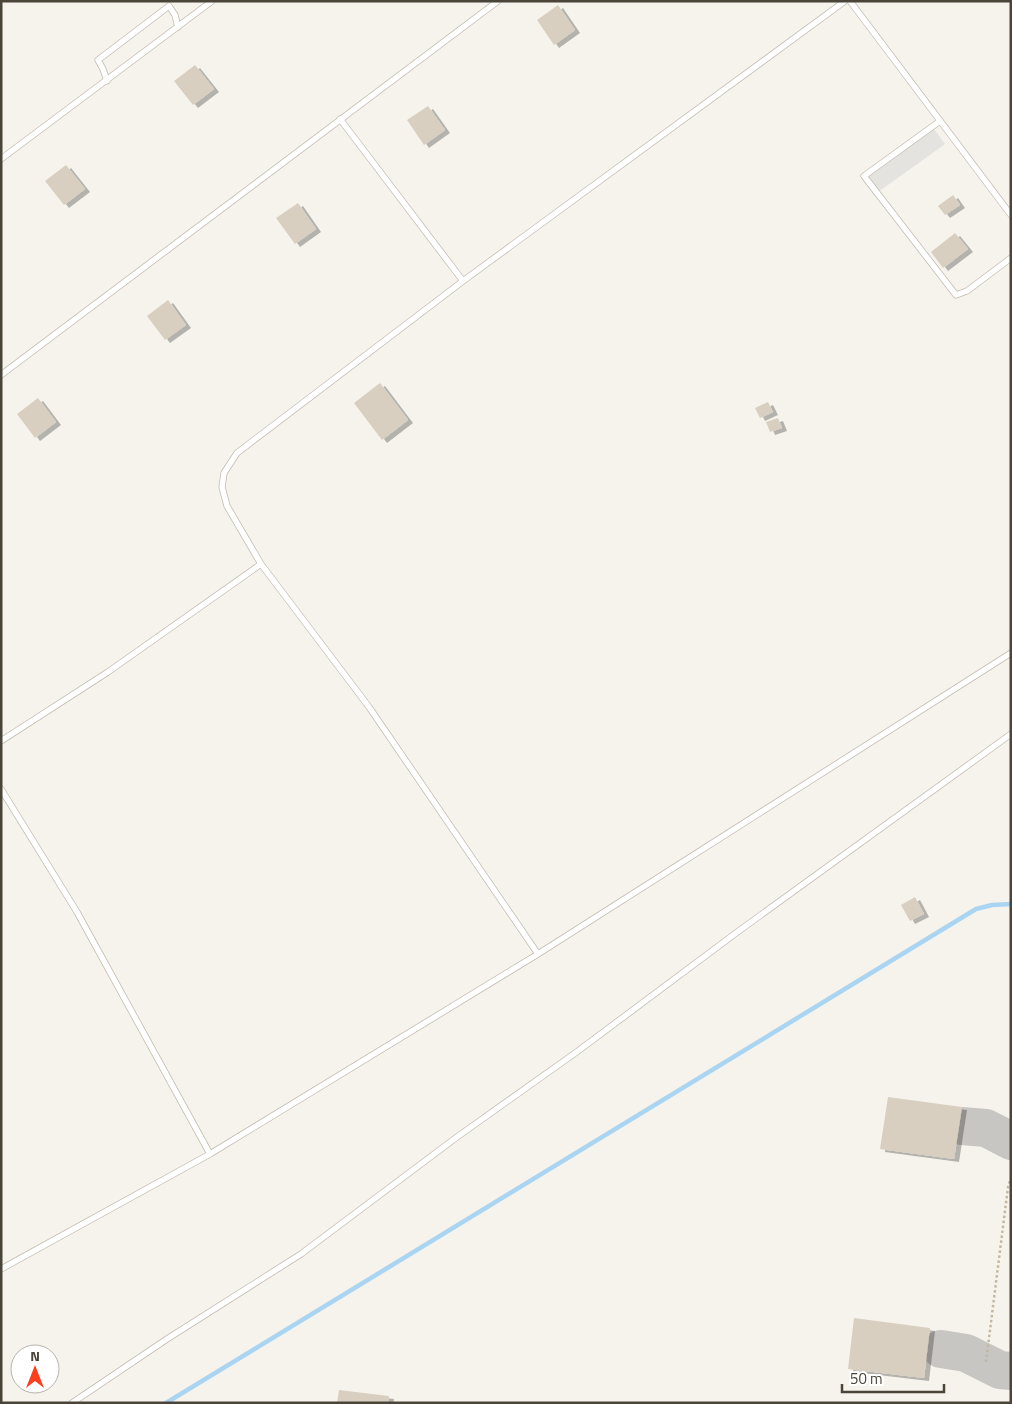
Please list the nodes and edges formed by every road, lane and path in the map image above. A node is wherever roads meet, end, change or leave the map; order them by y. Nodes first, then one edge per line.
1 (212, 1) edge
2 (498, 1) edge
3 (845, 1) edge
4 (850, 1) edge
5 (178, 27) junction
6 (107, 81) junction
7 (340, 119) junction
8 (940, 121) junction
9 (1, 160) edge
10 (1011, 215) edge
11 (1011, 258) edge
12 (463, 281) junction
13 (1, 375) edge
14 (261, 564) junction
15 (1011, 653) edge
16 (1011, 734) edge
17 (1, 740) edge
18 (1, 789) edge
19 (538, 954) junction
20 (210, 1154) junction
21 (1011, 1178) edge
22 (1, 1269) edge
23 (986, 1362) dead end
24 (72, 1403) edge

1 - 5 lane
2 - 7 lane
3 - 12 lane
4 - 8 lane
5 - 6 lane
5 - 6 lane
6 - 9 lane
7 - 12 lane
7 - 13 lane
8 - 10 lane
8 - 11 lane
12 - 14 lane
14 - 17 lane
14 - 19 lane
15 - 19 lane
16 - 24 lane
18 - 20 lane
19 - 20 lane
20 - 22 lane
21 - 23 path

